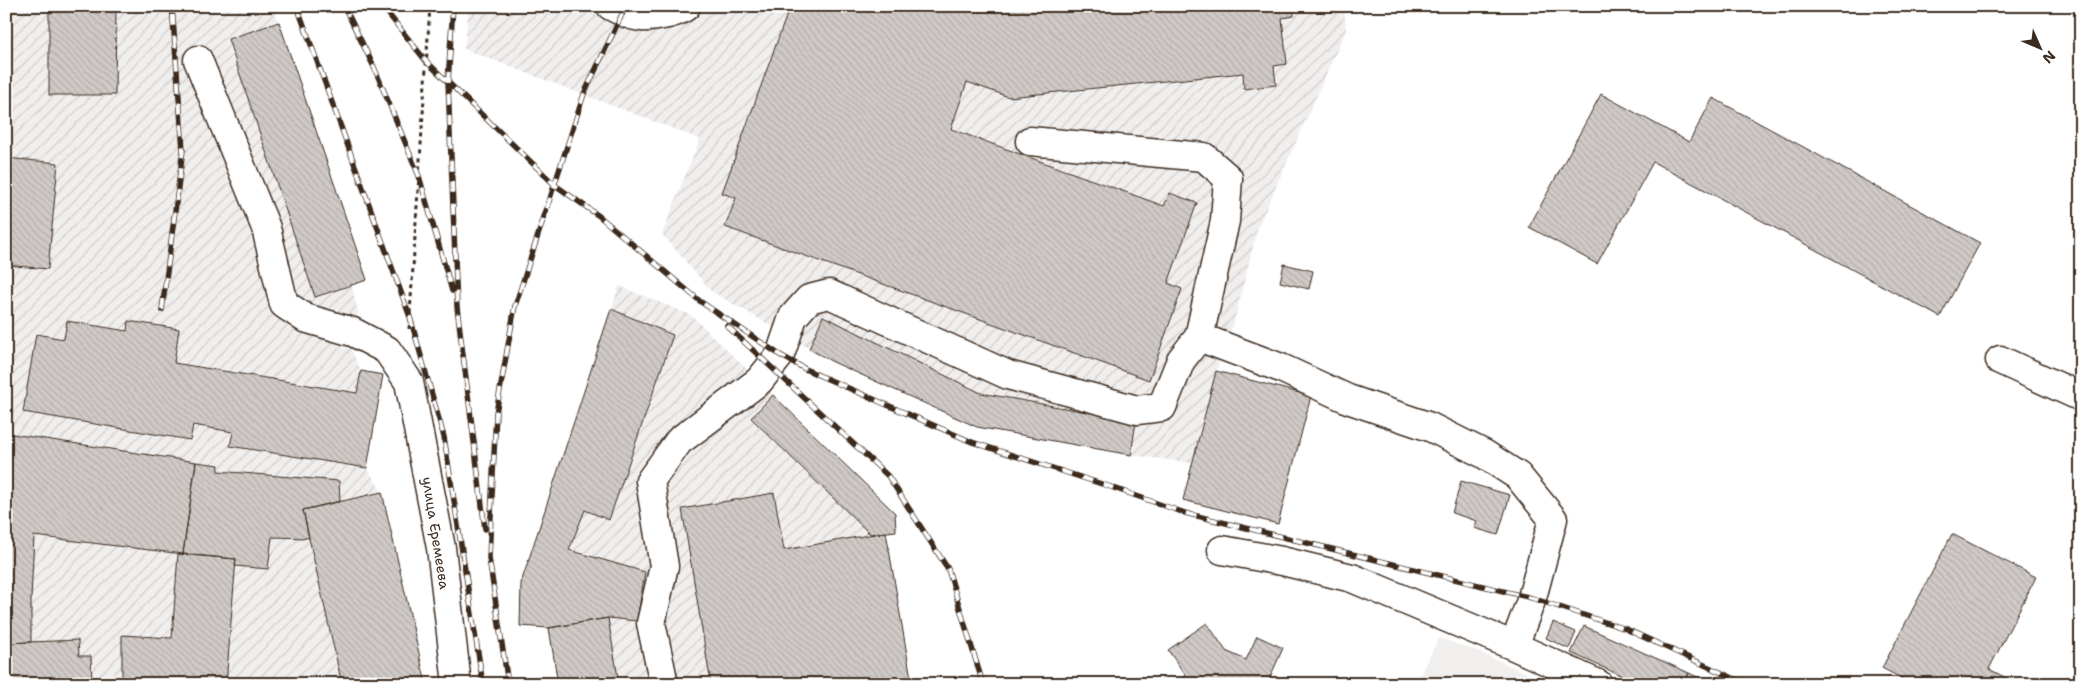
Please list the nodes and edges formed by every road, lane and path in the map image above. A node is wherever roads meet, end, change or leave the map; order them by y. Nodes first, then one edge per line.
1 (430, 6) edge
2 (611, 6) edge
3 (686, 6) edge
4 (198, 60) dead end
5 (1030, 141) dead end
6 (409, 336) dead end
7 (1198, 337) junction
8 (2000, 360) dead end
9 (2081, 397) edge
10 (1222, 550) dead end
11 (1514, 646) junction
12 (457, 684) edge
13 (664, 684) edge
14 (1598, 684) edge

1 - 6 path
2 - 3 street
4 - 12 street, улица Еремеева
5 - 7 street
7 - 11 street
7 - 13 street
8 - 9 street
10 - 11 street
11 - 14 street

